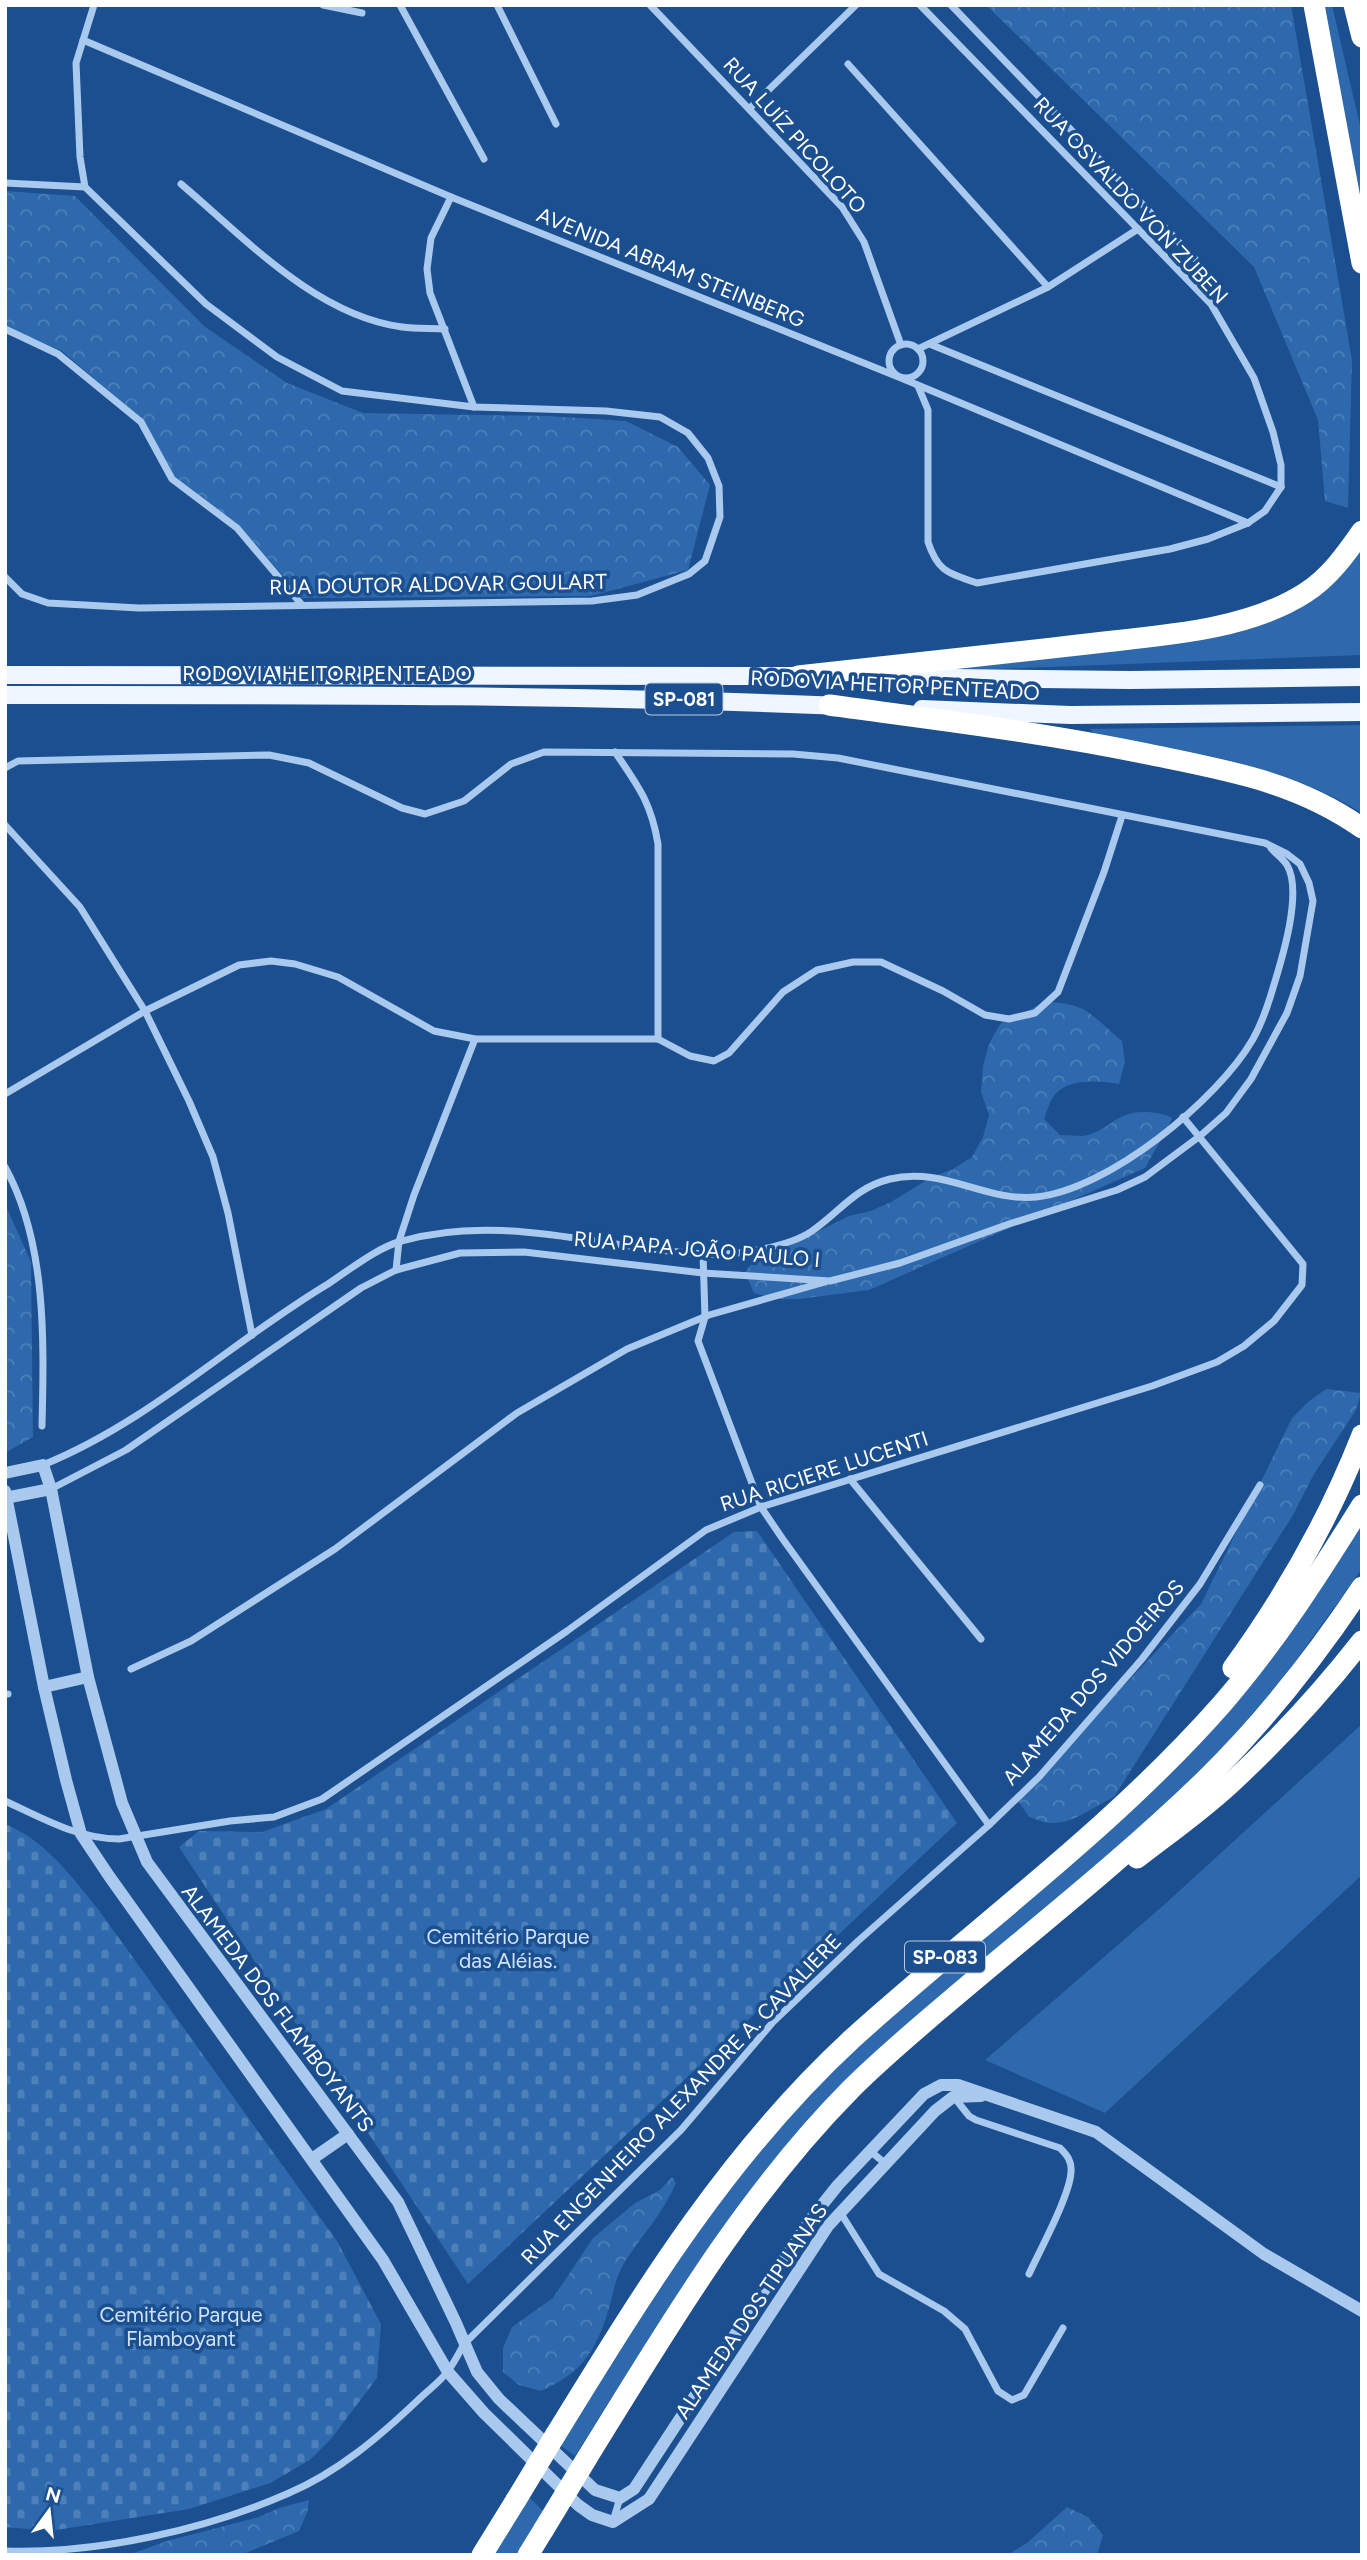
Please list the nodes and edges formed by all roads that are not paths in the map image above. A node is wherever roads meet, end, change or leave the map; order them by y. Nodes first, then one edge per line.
1 (94, 5) edge
2 (323, 5) edge
3 (400, 5) edge
4 (497, 5) edge
5 (650, 5) edge
6 (856, 5) edge
7 (920, 5) edge
8 (951, 5) edge
9 (1314, 5) edge
10 (1356, 5) edge
11 (362, 13) dead end
12 (1362, 24) edge
13 (1362, 37) edge
14 (83, 40) junction
15 (848, 64) dead end
16 (750, 108) junction
17 (555, 124) dead end
18 (484, 159) dead end
19 (5, 183) edge
20 (181, 184) dead end
21 (85, 187) junction
22 (451, 197) junction
23 (1138, 229) junction
24 (1195, 259) dead end
25 (1362, 263) edge
26 (1048, 287) junction
27 (5, 329) edge
28 (445, 329) junction
29 (901, 345) junction
30 (932, 345) junction
31 (918, 349) junction
32 (901, 378) junction
33 (918, 386) junction
34 (474, 407) junction
35 (1281, 487) junction
36 (1248, 523) junction
37 (1362, 531) edge
38 (5, 577) edge
39 (302, 605) junction
40 (5, 675) edge
41 (798, 676) junction
42 (1362, 677) edge
43 (5, 695) edge
44 (829, 705) junction
45 (1362, 712) edge
46 (615, 752) junction
47 (5, 768) edge
48 (1122, 816) junction
49 (5, 825) edge
50 (1362, 828) edge
51 (1265, 843) junction
52 (145, 1011) junction
53 (475, 1039) junction
54 (658, 1039) junction
55 (5, 1094) edge
56 (1183, 1117) junction
57 (1200, 1136) junction
58 (5, 1167) edge
59 (399, 1241) junction
60 (703, 1254) junction
61 (396, 1270) junction
62 (703, 1273) junction
63 (830, 1281) junction
64 (705, 1317) junction
65 (251, 1335) junction
66 (42, 1426) dead end
67 (1362, 1435) edge
68 (43, 1465) junction
69 (5, 1473) edge
70 (850, 1479) junction
71 (1261, 1485) dead end
72 (51, 1489) junction
73 (6, 1496) edge
74 (1362, 1505) edge
75 (761, 1507) junction
76 (1362, 1587) edge
77 (981, 1639) dead end
78 (1362, 1641) edge
79 (131, 1669) dead end
80 (88, 1677) junction
81 (44, 1686) junction
82 (5, 1801) edge
83 (1102, 1822) junction
84 (989, 1825) junction
85 (81, 1834) junction
86 (134, 1835) junction
87 (933, 2015) junction
88 (988, 2095) junction
89 (953, 2097) junction
90 (348, 2134) junction
91 (870, 2151) junction
92 (312, 2159) junction
93 (886, 2164) junction
94 (827, 2199) junction
95 (839, 2211) junction
96 (1029, 2274) dead end
97 (1362, 2311) edge
98 (1063, 2328) dead end
99 (464, 2344) junction
100 (729, 2345) junction
101 (743, 2353) junction
102 (448, 2372) junction
103 (673, 2432) junction
104 (687, 2442) junction
105 (620, 2498) junction
106 (613, 2522) junction
107 (5, 2551) edge
108 (482, 2555) edge
109 (528, 2555) edge

1 - 14 street
2 - 11 street
3 - 18 street
4 - 17 street
5 - 16 street, RUA LUÍZ PICOLOTO
6 - 16 street
7 - 23 street, RUA OSVALDO VON ZUBEN
8 - 24 street, RUA OSVALDO VON ZUBEN
9 - 25 highway
10 - 12 highway
10 - 13 highway
14 - 21 street
14 - 22 street, AVENIDA ABRAM STEINBERG
15 - 26 street
16 - 29 street, RUA LUÍZ PICOLOTO
19 - 21 street
20 - 28 street
21 - 34 street, RUA DOUTOR ALDOVAR GOULART
22 - 28 street
22 - 32 street, AVENIDA ABRAM STEINBERG
23 - 26 street
23 - 35 street, RUA OSVALDO VON ZUBEN
26 - 30 street
27 - 39 street
28 - 34 street
29 - 31 street
29 - 32 street
30 - 31 street
30 - 35 street
31 - 32 street
32 - 33 street, AVENIDA ABRAM STEINBERG
33 - 36 street, AVENIDA ABRAM STEINBERG
33 - 36 street
34 - 39 street, RUA DOUTOR ALDOVAR GOULART
35 - 36 street
37 - 41 highway
38 - 39 street, RUA DOUTOR ALDOVAR GOULART
40 - 41 main road, RODOVIA HEITOR PENTEADO / SP-081
41 - 42 main road, RODOVIA HEITOR PENTEADO / SP-081
43 - 44 main road, RODOVIA HEITOR PENTEADO / SP-081
44 - 45 main road, RODOVIA HEITOR PENTEADO / SP-081
44 - 50 highway
46 - 47 street, RUA PAPA JOÃO PAULO I
46 - 48 street, RUA PAPA JOÃO PAULO I
46 - 54 street
48 - 51 street, RUA PAPA JOÃO PAULO I
48 - 54 street
49 - 52 street
51 - 56 street, RUA PAPA JOÃO PAULO I
51 - 57 street, RUA PAPA JOÃO PAULO I
52 - 53 street
52 - 55 street
52 - 65 street
53 - 54 street
53 - 59 street
56 - 57 street, RUA RICIERE LUCENTI
56 - 60 street, RUA PAPA JOÃO PAULO I
57 - 63 street, RUA PAPA JOÃO PAULO I
57 - 70 street, RUA RICIERE LUCENTI
58 - 66 street
59 - 60 street, RUA PAPA JOÃO PAULO I
59 - 61 street
59 - 65 street, RUA PAPA JOÃO PAULO I
60 - 62 street
61 - 62 street, RUA PAPA JOÃO PAULO I
61 - 72 street, RUA PAPA JOÃO PAULO I
62 - 63 street, RUA PAPA JOÃO PAULO I
62 - 64 street
63 - 64 street
64 - 75 street
64 - 79 street
65 - 68 street, RUA PAPA JOÃO PAULO I
67 - 83 highway
68 - 69 street, RUA PAPA JOÃO PAULO I
68 - 72 street, ALAMEDA DOS FLAMBOYANTS
70 - 75 street, RUA RICIERE LUCENTI
70 - 77 street
71 - 84 street, ALAMEDA DOS VIDOEIROS
72 - 73 street, RUA PAPA JOÃO PAULO I
72 - 80 street, ALAMEDA DOS FLAMBOYANTS
73 - 81 street
74 - 83 highway, SP-083
75 - 84 street
75 - 86 street, RUA RICIERE LUCENTI
76 - 87 highway, SP-083
78 - 87 highway
80 - 81 street
80 - 86 street, ALAMEDA DOS FLAMBOYANTS
81 - 85 street
82 - 85 street
83 - 108 highway, SP-083, bridge
84 - 99 street, RUA ENGENHEIRO ALEXANDRE A. CAVALIERE
85 - 86 street, RUA RICIERE LUCENTI
85 - 92 street
86 - 90 street, ALAMEDA DOS FLAMBOYANTS
87 - 109 highway, SP-083, bridge
88 - 89 street
88 - 91 street, ALAMEDA DOS TIPUANAS
88 - 97 street
89 - 93 street, ALAMEDA DOS TIPUANAS
89 - 96 street
90 - 92 street
90 - 99 street, ALAMEDA DOS FLAMBOYANTS
91 - 93 street
91 - 94 street, ALAMEDA DOS TIPUANAS
92 - 102 street
93 - 95 street, ALAMEDA DOS TIPUANAS
94 - 95 street
94 - 100 street, ALAMEDA DOS TIPUANAS
95 - 98 street
95 - 101 street, ALAMEDA DOS TIPUANAS
99 - 102 street
99 - 105 street, ALAMEDA DOS FLAMBOYANTS
100 - 101 street
100 - 103 street, ALAMEDA DOS TIPUANAS
101 - 104 street, ALAMEDA DOS TIPUANAS
102 - 106 street
102 - 107 street
103 - 104 street
103 - 105 street, ALAMEDA DOS TIPUANAS
104 - 106 street, ALAMEDA DOS TIPUANAS
105 - 106 street

